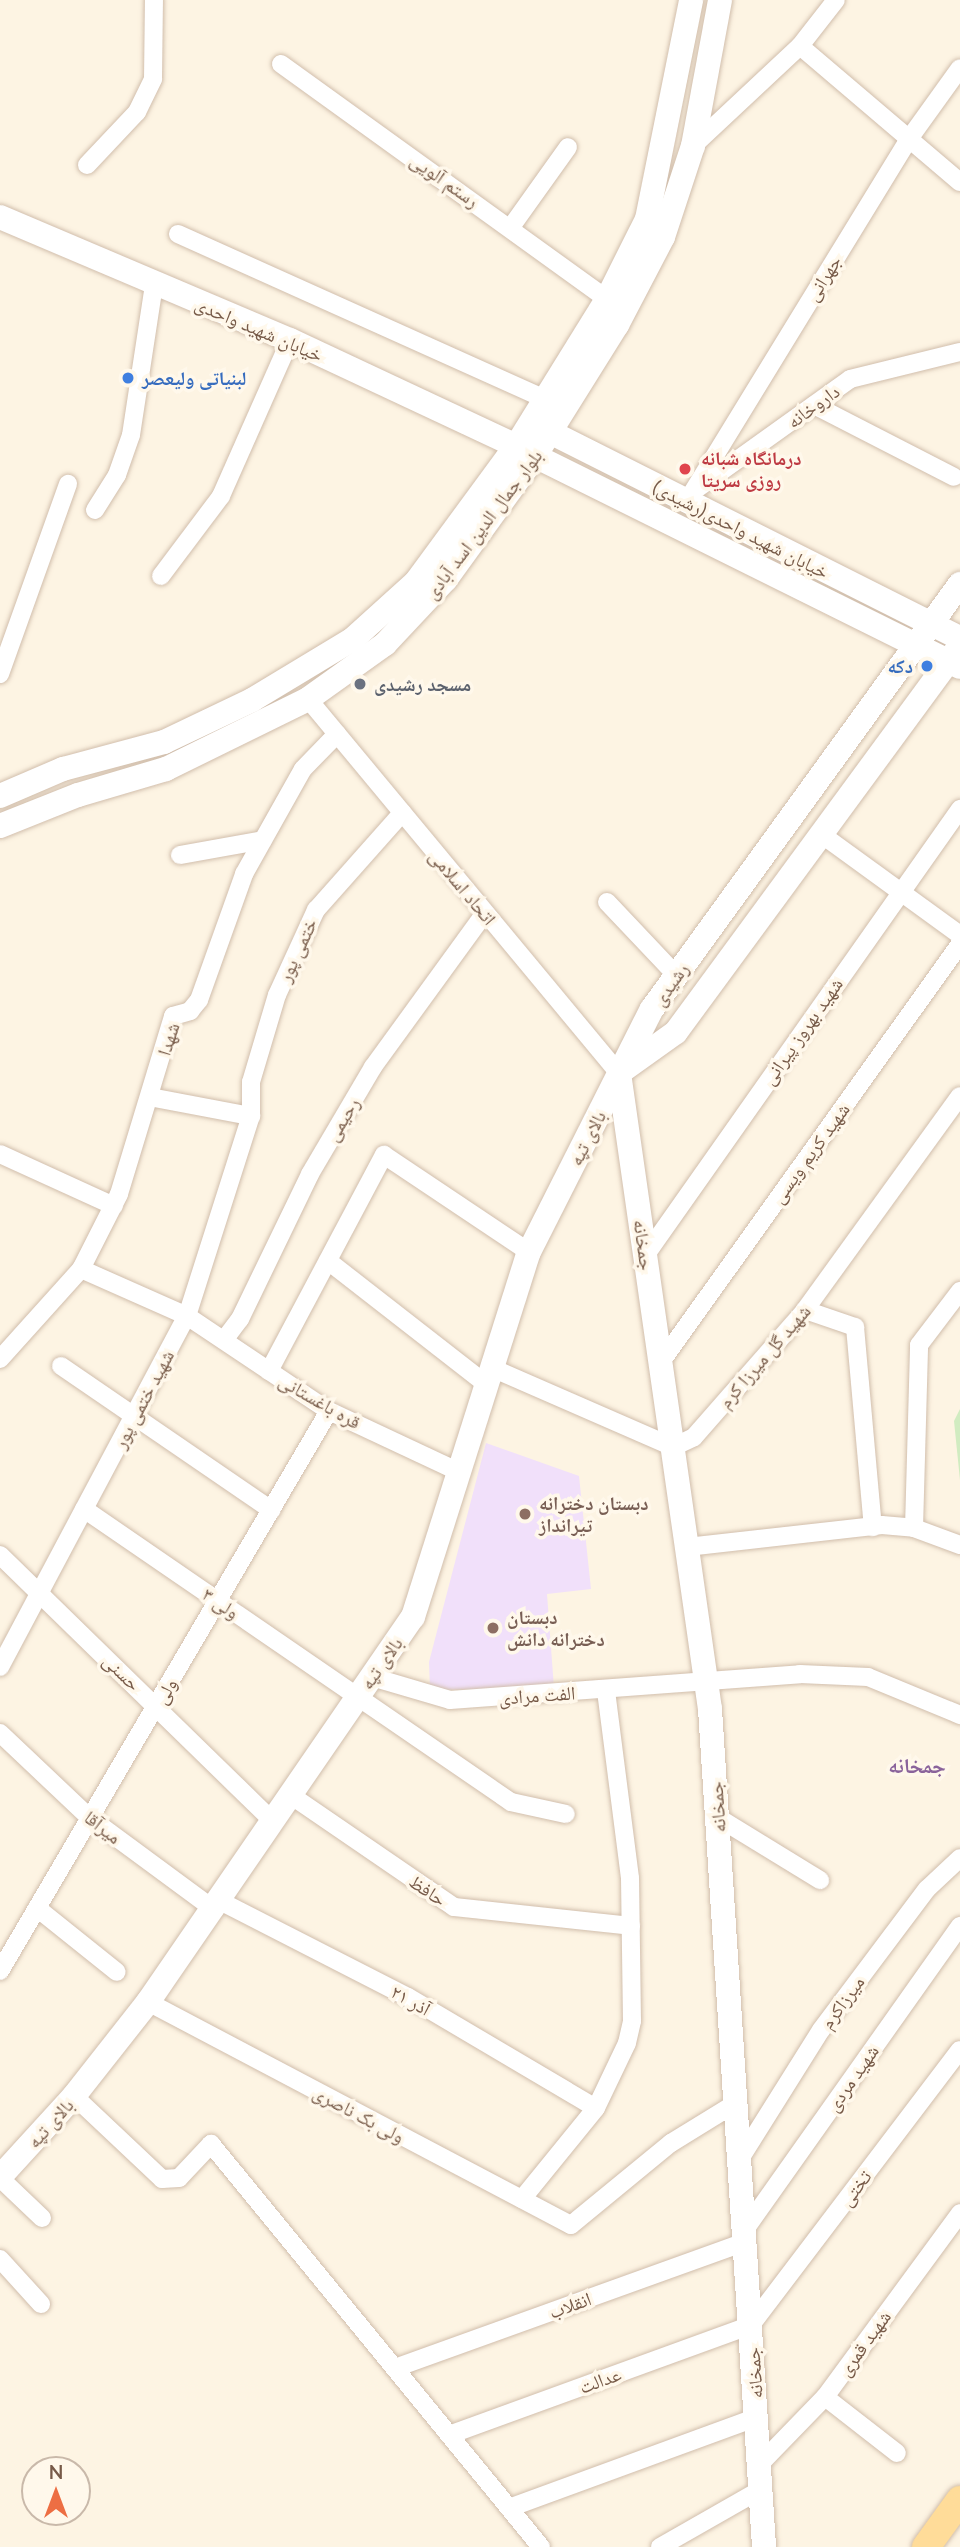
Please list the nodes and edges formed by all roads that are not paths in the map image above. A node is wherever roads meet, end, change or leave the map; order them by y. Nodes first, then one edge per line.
1 (154, 0) edge
2 (691, 0) edge
3 (720, 0) edge
4 (836, 0) edge
5 (800, 46) junction
6 (281, 64) dead end
7 (960, 68) edge
8 (909, 139) junction
9 (693, 146) junction
10 (568, 147) dead end
11 (87, 165) dead end
12 (960, 182) edge
13 (0, 217) edge
14 (511, 228) junction
15 (178, 234) dead end
16 (154, 285) junction
17 (607, 299) junction
18 (289, 341) junction
19 (960, 352) edge
20 (545, 398) junction
21 (814, 405) junction
22 (550, 432) junction
23 (526, 451) junction
24 (954, 477) dead end
25 (68, 484) dead end
26 (688, 496) junction
27 (95, 510) dead end
28 (161, 576) dead end
29 (960, 584) edge
30 (932, 624) junction
31 (960, 638) edge
32 (915, 645) junction
33 (956, 658) edge
34 (898, 668) junction
35 (0, 674) edge
36 (929, 687) junction
37 (308, 699) junction
38 (337, 734) junction
39 (0, 796) edge
40 (960, 809) edge
41 (402, 813) junction
42 (0, 826) edge
43 (821, 834) junction
44 (263, 840) junction
45 (180, 855) dead end
46 (899, 891) junction
47 (607, 902) dead end
48 (485, 913) junction
49 (960, 935) edge
50 (960, 944) edge
51 (676, 975) junction
52 (619, 1073) junction
53 (960, 1096) edge
54 (150, 1097) junction
55 (251, 1116) junction
56 (0, 1154) edge
57 (114, 1206) junction
58 (529, 1252) junction
59 (645, 1256) junction
60 (328, 1261) junction
61 (80, 1269) junction
62 (960, 1291) edge
63 (805, 1310) junction
64 (187, 1316) junction
65 (224, 1340) junction
66 (5, 1356) edge
67 (661, 1362) junction
68 (61, 1366) dead end
69 (269, 1371) junction
70 (490, 1377) junction
71 (329, 1411) junction
72 (135, 1415) junction
73 (673, 1447) junction
74 (459, 1472) junction
75 (84, 1509) junction
76 (271, 1510) junction
77 (873, 1527) junction
78 (914, 1528) junction
79 (960, 1545) edge
80 (687, 1547) junction
81 (0, 1555) edge
82 (40, 1592) junction
83 (218, 1601) junction
84 (0, 1667) edge
85 (706, 1680) junction
86 (365, 1687) junction
87 (606, 1690) junction
88 (156, 1706) junction
89 (960, 1715) edge
90 (0, 1733) edge
91 (289, 1794) junction
92 (566, 1814) dead end
93 (717, 1817) junction
94 (90, 1818) junction
95 (272, 1820) junction
96 (960, 1858) edge
97 (820, 1880) dead end
98 (217, 1906) junction
99 (37, 1908) junction
100 (631, 1926) junction
101 (960, 1926) edge
102 (0, 1972) edge
103 (117, 1972) dead end
104 (148, 2002) junction
105 (960, 2050) edge
106 (74, 2096) junction
107 (736, 2103) junction
108 (596, 2108) junction
109 (740, 2159) junction
110 (0, 2177) edge
111 (522, 2199) junction
112 (960, 2213) edge
113 (42, 2218) dead end
114 (745, 2236) junction
115 (0, 2259) edge
116 (41, 2304) dead end
117 (751, 2325) junction
118 (395, 2368) junction
119 (825, 2397) junction
120 (757, 2417) junction
121 (449, 2435) junction
122 (897, 2453) dead end
123 (759, 2465) junction
124 (760, 2490) junction
125 (960, 2500) edge
126 (509, 2508) junction
127 (541, 2547) edge
128 (660, 2547) edge
129 (764, 2547) edge
130 (926, 2547) edge

1 - 11 street
2 - 17 street, بلوار جمال الدین اسد آبادی
3 - 9 street, بلوار جمال الدین اسد آبادی
4 - 5 street
5 - 8 street
5 - 9 street
6 - 14 street, رستم آلویی
7 - 8 street, جهرانی
8 - 12 street
8 - 26 street, جهرانی
9 - 22 street, بلوار جمال الدین اسد آبادی
10 - 14 street
13 - 16 street, خیابان شهید واحدی
14 - 17 street, رستم آلویی
15 - 20 street
16 - 18 street, خیابان شهید واحدی
16 - 27 street
17 - 20 street, بلوار جمال الدین اسد آبادی
18 - 23 street, خیابان شهید واحدی
18 - 28 street
19 - 21 street, داروخانه
20 - 23 street, بلوار جمال الدین اسد آبادی
21 - 24 street
21 - 26 street, داروخانه
22 - 23 street, بلوار جمال الدین اسد آبادی
22 - 26 street, خیابان شهید واحدی(رشیدی)
23 - 32 street, خیابان شهید واحدی(رشیدی)
23 - 37 street, بلوار جمال الدین اسد آبادی
23 - 39 street, بلوار جمال الدین اسد آبادی
25 - 35 street
26 - 30 street, خیابان شهید واحدی(رشیدی)
29 - 30 street, رشیدی
30 - 31 street
30 - 32 street, رشیدی
32 - 33 street
32 - 34 street, رشیدی
33 - 36 street, رشیدی
34 - 36 street
34 - 51 street, رشیدی
36 - 43 street, رشیدی
37 - 38 street, اتحاد اسلامی
37 - 42 street, بلوار جمال الدین اسد آبادی
38 - 41 street, اتحاد اسلامی
38 - 44 street, شهدا
40 - 46 street, شهید بهروز پیرانی
41 - 48 street, اتحاد اسلامی
41 - 55 street, ختمی پور
43 - 46 street
43 - 52 street, رشیدی
44 - 45 street
44 - 54 street, شهدا
46 - 49 street
46 - 59 street, شهید بهروز پیرانی
47 - 51 street
48 - 52 street, اتحاد اسلامی
48 - 65 street, رحیمی
50 - 67 street, شهید کریم ویسی
51 - 52 street, رشیدی
52 - 58 street, بالای تپه
52 - 59 street, جمخانه
53 - 63 street, شهید گل میرزا کرم
54 - 55 street
54 - 57 street, شهدا
55 - 64 street, شهید ختمی پور
56 - 57 street
57 - 61 street, شهدا
58 - 60 street
58 - 70 street, بالای تپه
59 - 67 street, جمخانه
60 - 69 street
60 - 70 street
61 - 64 street, قره باغستانی
61 - 66 street, شهدا
62 - 78 street
63 - 73 street, شهید گل میرزا کرم
63 - 77 street
64 - 65 street, قره باغستانی
64 - 72 street, شهید ختمی پور
65 - 69 street, قره باغستانی
67 - 73 street, جمخانه
68 - 72 street
69 - 71 street, قره باغستانی
70 - 73 street
70 - 74 street, بالای تپه
71 - 74 street, قره باغستانی
71 - 76 street, ولی
72 - 75 street, شهید ختمی پور
72 - 76 street
73 - 80 street, جمخانه
74 - 86 street, بالای تپه
75 - 82 street, شهید ختمی پور
75 - 83 street, ولی ۳
76 - 83 street, ولی
77 - 78 street
77 - 80 street
78 - 79 street
80 - 85 street, جمخانه
81 - 82 street, حسنی
82 - 84 street, شهید ختمی پور
82 - 88 street, حسنی
83 - 86 street, ولی ۳
83 - 88 street, ولی
85 - 87 street, الفت مرادی
85 - 89 street, الفت مرادی
85 - 93 street, جمخانه
86 - 87 street, الفت مرادی
86 - 91 street, بالای تپه
86 - 92 street, ولی ۳
87 - 100 street
88 - 94 street, ولی
88 - 95 street, حسنی
90 - 94 street, میرآقا
91 - 95 street, بالای تپه
91 - 100 street, حافظ
93 - 97 street
93 - 107 street, جمخانه
94 - 98 street, میرآقا
94 - 99 street, ولی
95 - 98 street, بالای تپه
96 - 109 street, میرزاکرم
98 - 104 street, بالای تپه
98 - 108 street, ۲۱ آذر
99 - 102 street, ولی
99 - 103 street
100 - 108 street
101 - 114 street, شهید مردی
104 - 106 street, بالای تپه
104 - 111 street, ولی بک ناصری
105 - 117 street, تختی
106 - 110 street, بالای تپه
106 - 118 street
107 - 109 street, جمخانه
107 - 111 street, ولی بک ناصری
108 - 111 street
109 - 114 street, جمخانه
110 - 113 street
112 - 119 street, شهید قمری
114 - 117 street, جمخانه
114 - 118 street, انقلاب
115 - 116 street
117 - 120 street, جمخانه
117 - 121 street, عدالت
118 - 121 street
119 - 122 street
119 - 123 street, شهید قمری
120 - 123 street, جمخانه
120 - 126 street
121 - 126 street
123 - 124 street, جمخانه
124 - 128 street
124 - 129 street, جمخانه
125 - 130 main road
126 - 127 street

